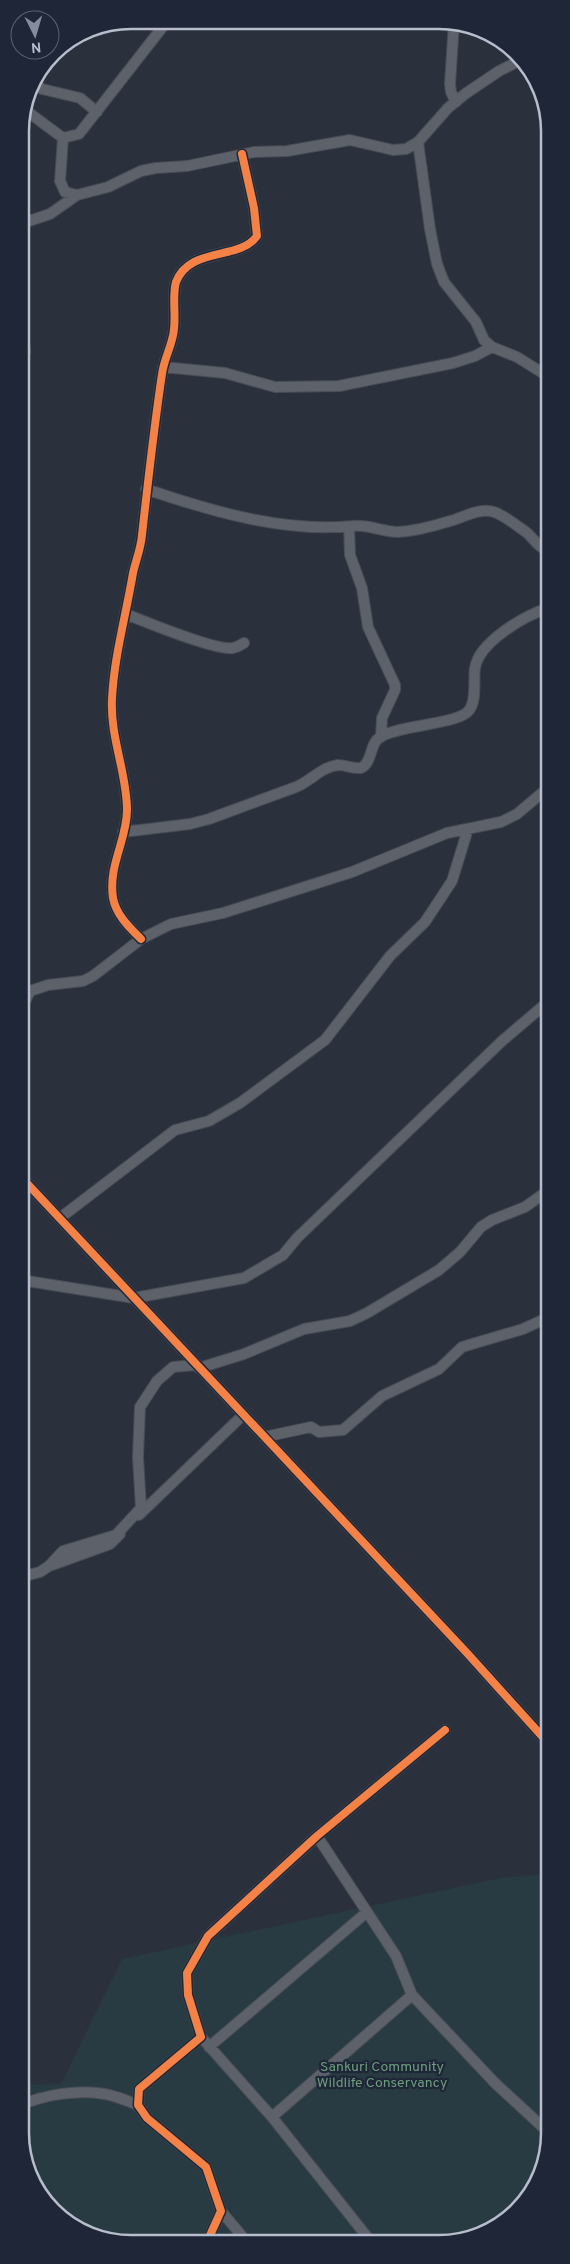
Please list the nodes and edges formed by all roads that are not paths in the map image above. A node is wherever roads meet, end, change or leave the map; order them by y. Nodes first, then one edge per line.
1 (161, 29) edge
2 (453, 30) edge
3 (515, 63) edge
4 (39, 86) edge
5 (456, 102) junction
6 (97, 112) junction
7 (31, 114) edge
8 (62, 138) junction
9 (418, 142) junction
10 (242, 154) junction
11 (77, 195) junction
12 (29, 221) edge
13 (492, 347) junction
14 (163, 367) junction
15 (541, 372) edge
16 (146, 489) junction
17 (349, 527) junction
18 (541, 546) edge
19 (541, 610) edge
20 (126, 614) junction
21 (244, 643) dead end
22 (381, 736) junction
23 (541, 794) edge
24 (538, 797) junction
25 (541, 798) edge
26 (468, 829) junction
27 (122, 832) junction
28 (141, 939) junction
29 (29, 993) edge
30 (541, 1008) edge
31 (29, 1185) edge
32 (541, 1196) edge
33 (60, 1218) junction
34 (29, 1281) edge
35 (134, 1298) junction
36 (541, 1321) edge
37 (197, 1366) junction
38 (243, 1415) junction
39 (264, 1437) junction
40 (49, 1566) junction
41 (29, 1575) edge
42 (445, 1730) dead end
43 (541, 1735) edge
44 (317, 1836) junction
45 (367, 1912) junction
46 (412, 1995) junction
47 (201, 2037) junction
48 (209, 2047) junction
49 (29, 2101) edge
50 (138, 2105) junction
51 (272, 2117) junction
52 (541, 2125) edge
53 (220, 2211) junction
54 (210, 2235) edge
55 (241, 2235) edge
56 (366, 2235) edge

1 - 6 street
2 - 5 street
3 - 5 street
4 - 6 street
5 - 9 street
6 - 8 street
7 - 8 street
8 - 11 street
9 - 10 street
9 - 13 street
10 - 11 street
10 - 14 street
11 - 12 street
13 - 14 street
13 - 15 street
14 - 16 street
16 - 17 street
16 - 20 street
17 - 18 street
17 - 22 street
19 - 22 street
20 - 21 street
20 - 27 street
22 - 27 street
23 - 24 street
24 - 25 street
24 - 26 street
26 - 28 street
26 - 33 street
27 - 28 street
28 - 29 street
30 - 35 street
31 - 33 street
32 - 37 street
33 - 35 street
34 - 35 street
35 - 37 street
36 - 39 street
37 - 38 street
37 - 40 street
38 - 39 street
38 - 40 street
39 - 43 street
40 - 41 street
42 - 44 street
44 - 45 street
44 - 47 street
45 - 46 street
45 - 48 street
46 - 51 street
46 - 52 street
47 - 48 street
47 - 50 street
48 - 51 street
49 - 50 street
50 - 53 street
51 - 56 street
53 - 54 street
53 - 55 street

